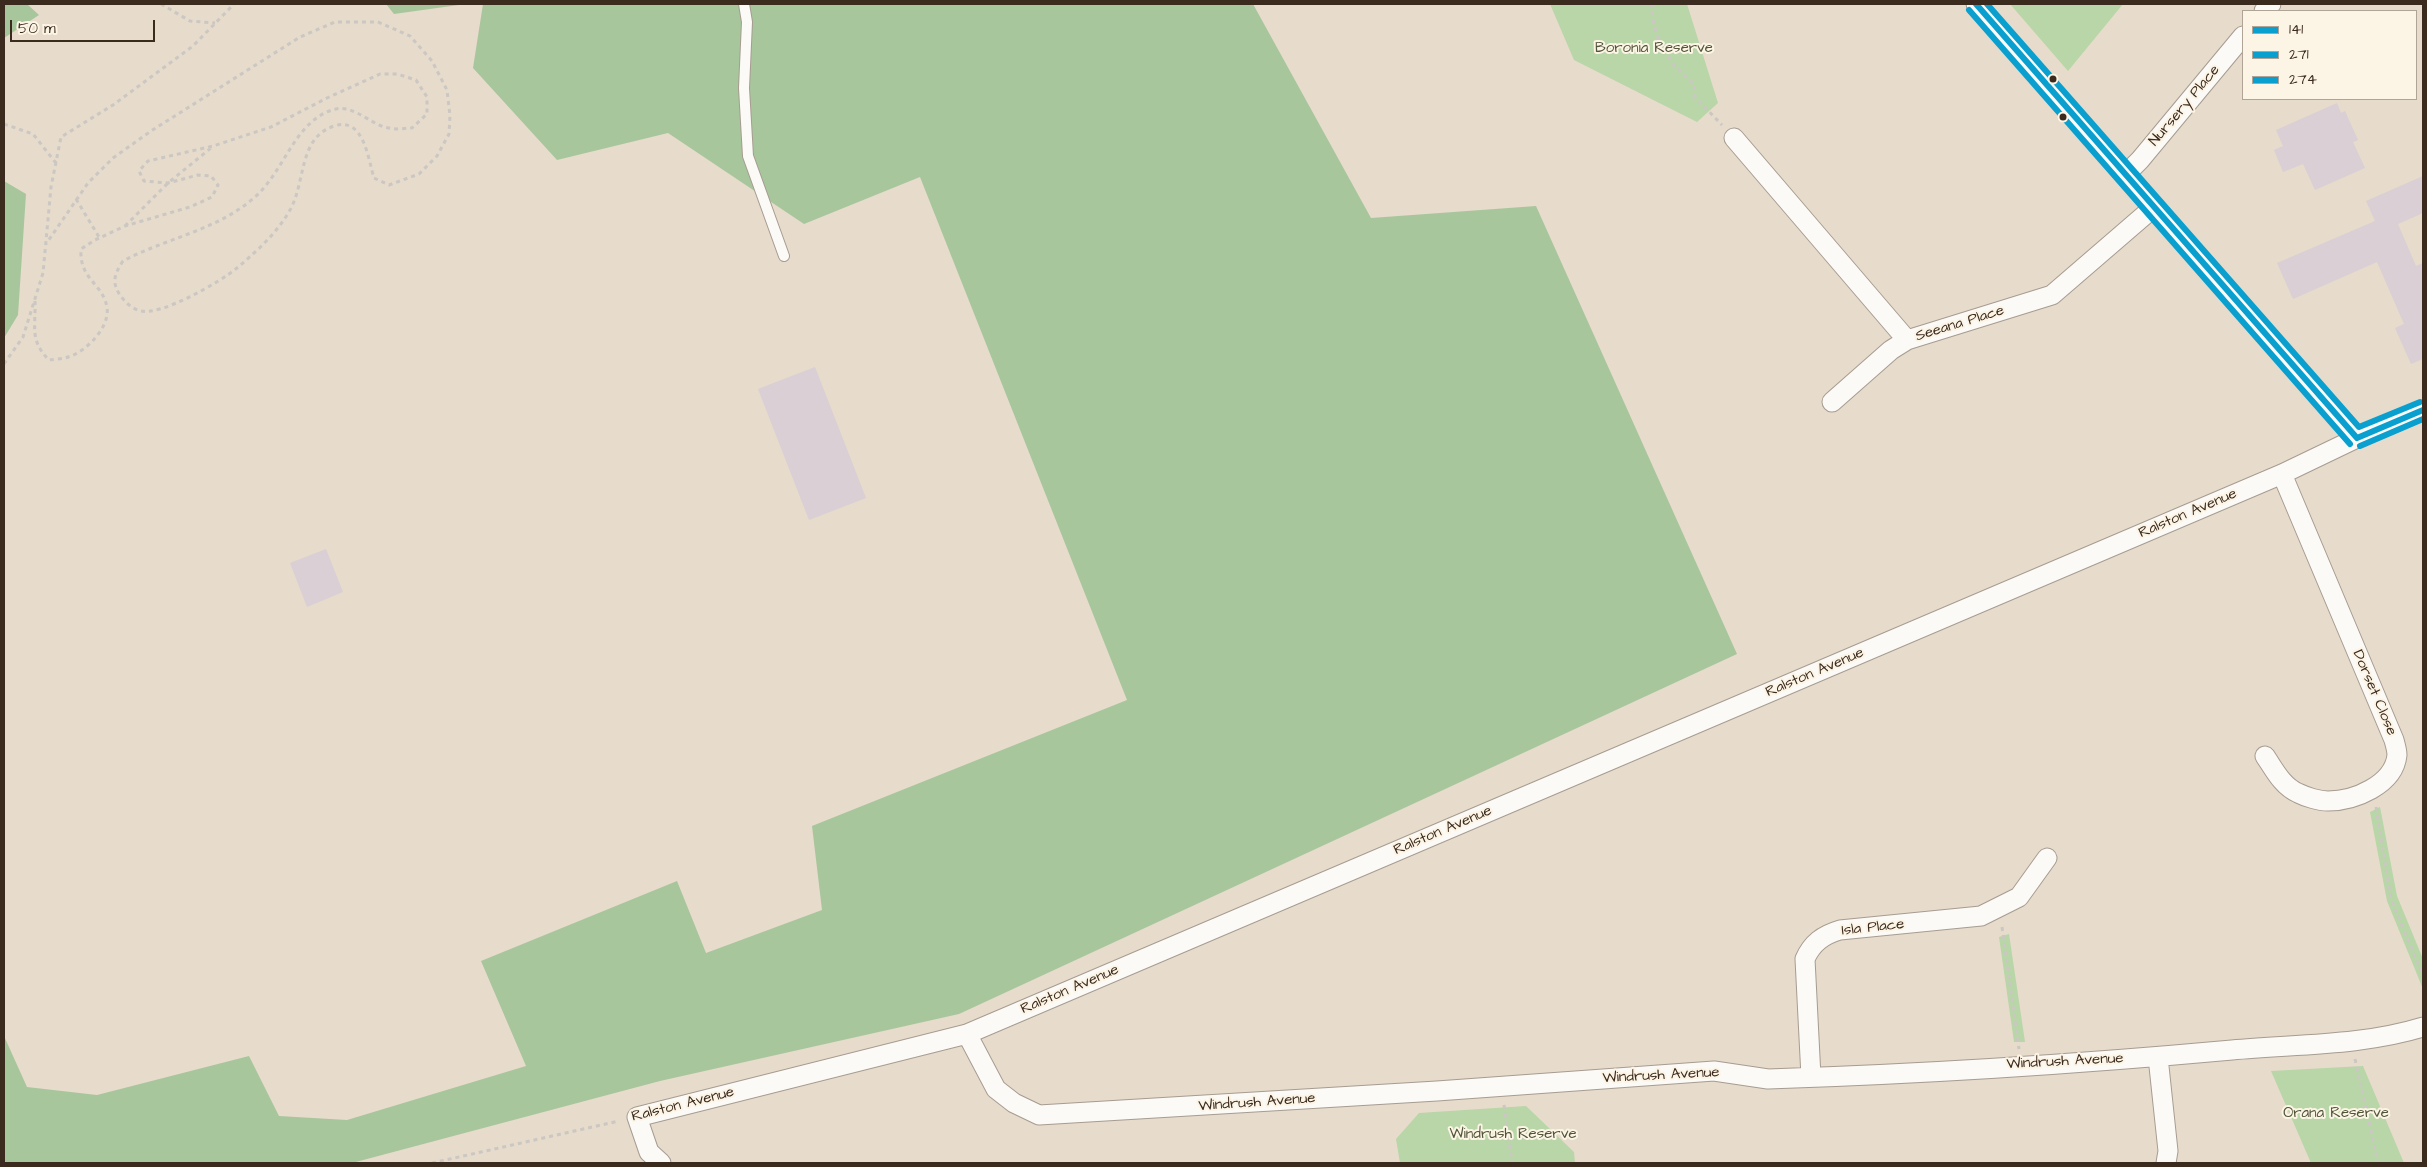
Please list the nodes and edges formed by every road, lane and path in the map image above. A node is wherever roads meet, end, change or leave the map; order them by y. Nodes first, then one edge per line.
1 (160, 4) edge
2 (234, 4) edge
3 (744, 4) edge
4 (1651, 4) edge
5 (1976, 4) edge
6 (215, 23) junction
7 (2242, 37) edge
8 (4, 124) edge
9 (1734, 138) joint
10 (213, 146) junction
11 (56, 163) junction
12 (2126, 174) junction
13 (168, 183) junction
14 (76, 199) junction
15 (2154, 207) junction
16 (125, 226) junction
17 (99, 238) junction
18 (46, 244) junction
19 (784, 256) dead end
20 (34, 301) junction
21 (1907, 340) junction
22 (4, 364) edge
23 (1832, 402) dead end
24 (2423, 410) edge
25 (2357, 438) junction
26 (2282, 474) junction
27 (2265, 756) dead end
28 (2373, 788) junction
29 (2047, 858) dead end
30 (1998, 909) junction
31 (2423, 976) edge
32 (2423, 1027) edge
33 (967, 1034) junction
34 (2351, 1042) junction
35 (2158, 1057) junction
36 (2022, 1065) junction
37 (1811, 1078) junction
38 (1502, 1087) junction
39 (637, 1117) junction
40 (432, 1163) edge
41 (661, 1163) edge
42 (1512, 1163) edge
43 (2166, 1163) edge
44 (2378, 1163) edge

1 - 6 path
2 - 6 path
3 - 19 lane
4 - 9 path
5 - 12 street
6 - 11 path
7 - 12 street, Nursery Place
8 - 11 path
9 - 21 street, Seeana Place
10 - 13 path
10 - 13 path
10 - 14 path
11 - 18 path
12 - 15 street
13 - 16 path
13 - 16 path
14 - 17 path
14 - 18 path
15 - 21 street, Seeana Place
15 - 25 street
16 - 17 path
17 - 20 path
18 - 20 path
20 - 22 path
21 - 23 street
24 - 25 street, Ralston Avenue
25 - 26 street, Ralston Avenue
26 - 28 street, Dorset Close
26 - 33 street, Ralston Avenue
27 - 28 street, Dorset Close
28 - 31 path
29 - 30 street, Isla Place
30 - 36 path
30 - 37 street, Isla Place
32 - 34 street, Windrush Avenue
33 - 38 street, Windrush Avenue
33 - 39 street, Ralston Avenue
34 - 35 street, Windrush Avenue
34 - 44 path
35 - 36 street, Windrush Avenue
35 - 43 street
36 - 37 street, Windrush Avenue
37 - 38 street, Windrush Avenue
38 - 42 path
39 - 40 path, Ralston Avenue
39 - 41 street

